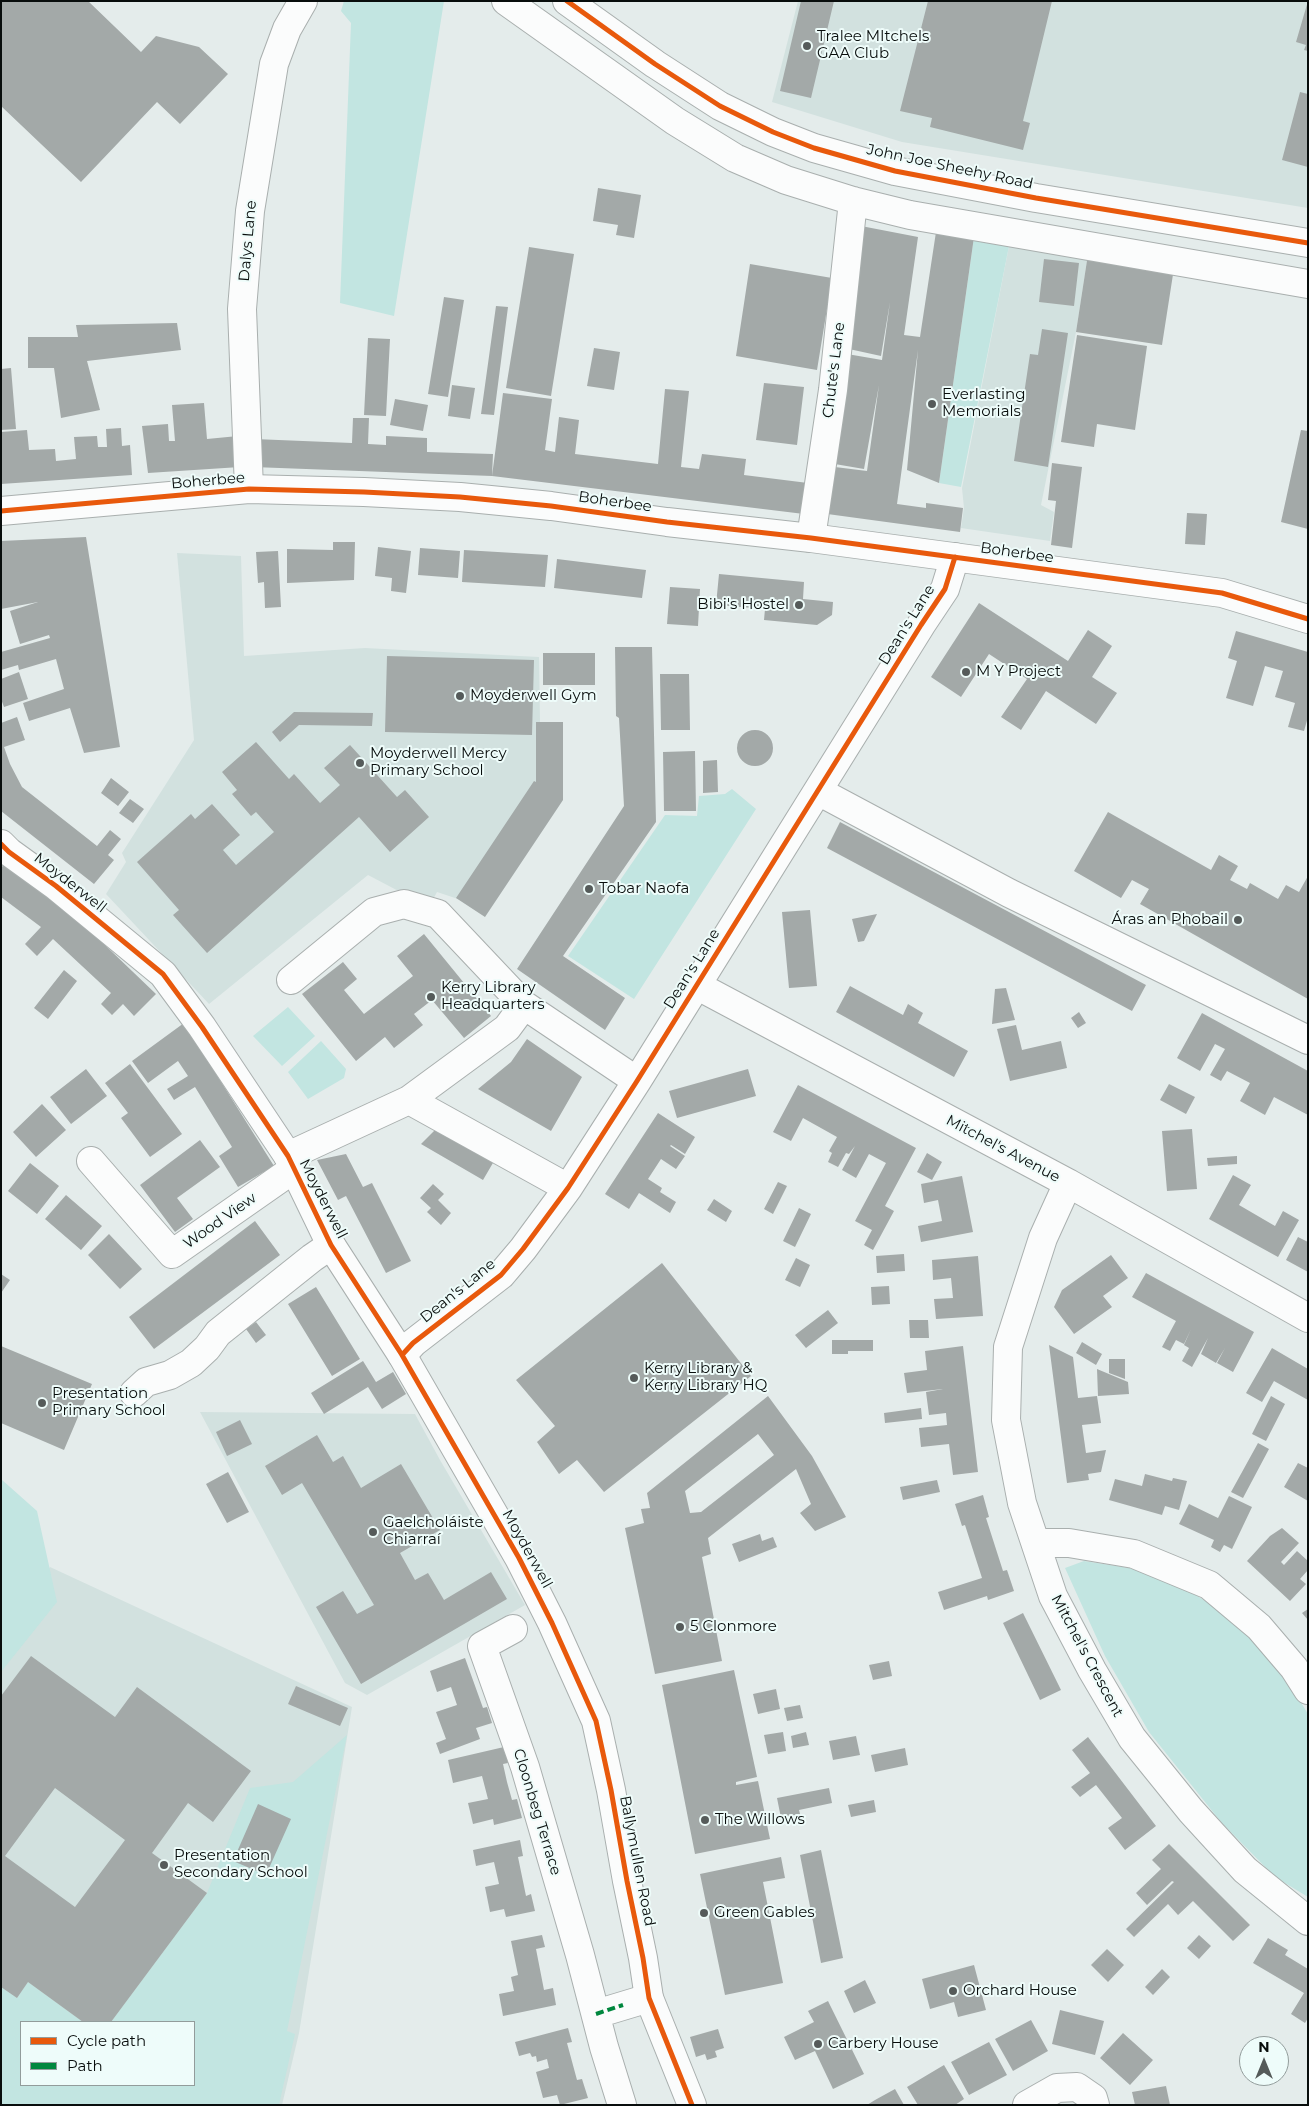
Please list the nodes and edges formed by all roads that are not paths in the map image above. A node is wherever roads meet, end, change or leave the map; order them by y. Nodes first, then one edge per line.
1 (302, 1) edge
2 (506, 1) edge
3 (567, 1) edge
4 (853, 201) junction
5 (1308, 243) edge
6 (1308, 284) edge
7 (249, 490) junction
8 (1, 511) edge
9 (811, 538) junction
10 (955, 557) junction
11 (1308, 619) edge
12 (818, 791) junction
13 (1, 844) edge
14 (291, 980) dead end
15 (696, 986) junction
16 (524, 1005) junction
17 (1308, 1040) edge
18 (637, 1081) junction
19 (409, 1100) junction
20 (91, 1161) dead end
21 (291, 1162) junction
22 (1068, 1184) junction
23 (568, 1188) junction
24 (332, 1245) junction
25 (1308, 1318) edge
26 (402, 1355) junction
27 (134, 1393) dead end
28 (1036, 1543) junction
29 (552, 1623) joint
30 (514, 1629) dead end
31 (1308, 1690) edge
32 (1308, 1921) edge
33 (649, 1998) junction
34 (596, 2014) junction
35 (622, 2105) edge
36 (692, 2105) edge
37 (1027, 2105) edge
38 (1095, 2105) edge

1 - 7 street, Dalys Lane
2 - 4 street
3 - 5 street, John Joe Sheehy Road
4 - 6 street
4 - 9 street, Chute's Lane
7 - 8 street, Boherbee
7 - 9 street, Boherbee
9 - 10 street, Boherbee
10 - 11 street, Boherbee
10 - 12 street, Dean's Lane
12 - 15 street, Dean's Lane
12 - 17 street
13 - 21 street, Moyderwell
14 - 16 street
15 - 18 street, Dean's Lane
15 - 22 street, Mitchel's Avenue
16 - 18 street
16 - 19 street
18 - 23 street, Dean's Lane
19 - 21 street
19 - 23 street
20 - 21 street, Wood View
21 - 24 street, Moyderwell
22 - 25 street, Mitchel's Avenue
22 - 28 street, Mitchel's Crescent
23 - 26 street, Dean's Lane
24 - 26 street, Moyderwell
24 - 27 street
26 - 29 street, Moyderwell
28 - 31 street
28 - 32 street, Mitchel's Crescent
29 - 33 street, Ballymullen Road
30 - 34 street, Cloonbeg Terrace
33 - 34 street
33 - 36 street, Ballymullen Road
34 - 35 street, Cloonbeg Terrace
37 - 38 street

